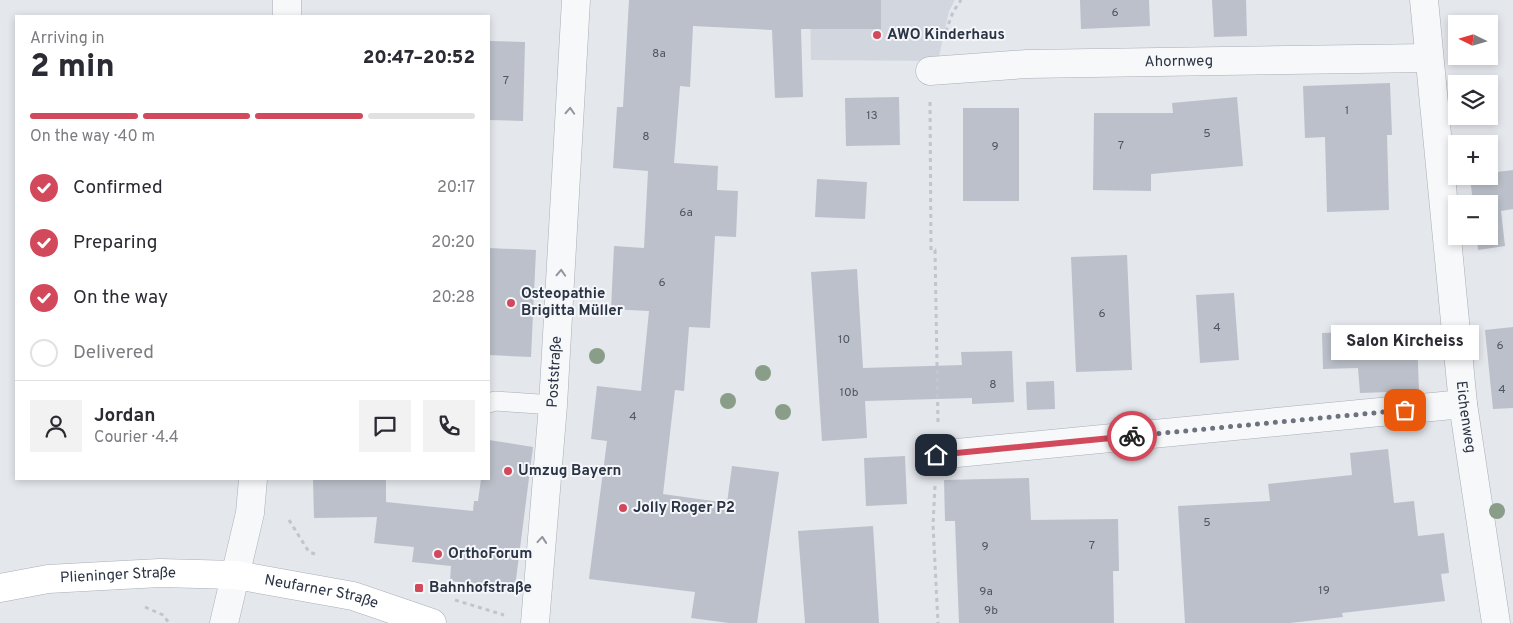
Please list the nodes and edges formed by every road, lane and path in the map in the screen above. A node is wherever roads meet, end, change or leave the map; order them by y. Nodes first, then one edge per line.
1 (288, 0) edge
2 (576, 0) edge
3 (961, 0) edge
4 (1424, 0) edge
5 (287, 15) edge
6 (1428, 58) junction
7 (930, 71) junction
8 (490, 403) edge
9 (1463, 404) junction
10 (553, 405) junction
11 (936, 455) junction
12 (253, 480) edge
13 (290, 520) dead end
14 (318, 555) dead end
15 (236, 576) junction
16 (0, 588) edge
17 (224, 623) edge
18 (432, 623) edge
19 (535, 623) edge
20 (938, 623) edge
21 (1496, 623) edge

1 - 5 street
10 -> 2 street, Poststraße
3 - 7 path
4 - 6 street, Eichenweg
6 - 7 street, Ahornweg
6 - 9 street, Eichenweg
7 - 11 path
8 - 10 lane
9 - 11 street
9 - 21 street, Eichenweg
19 -> 10 street, Poststraße
11 - 20 path
12 - 15 street
13 - 14 path
15 - 16 street, Plieninger Straße
15 - 17 street
15 - 18 street, Neufarner Straße

